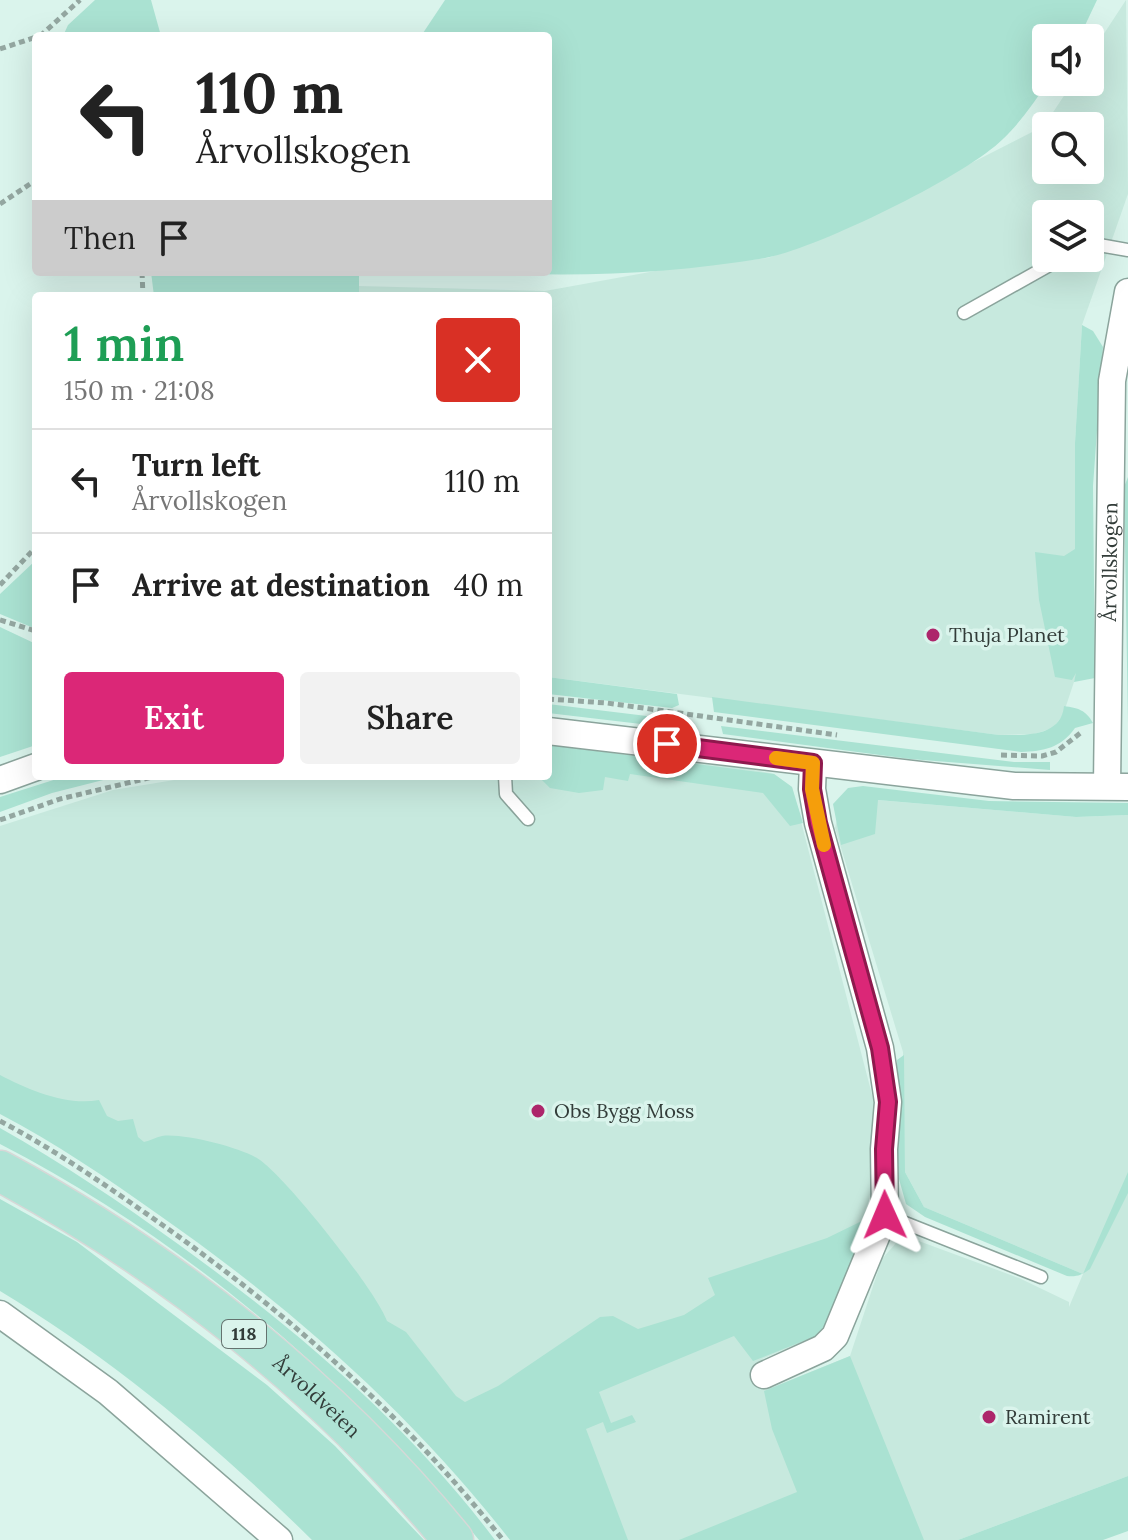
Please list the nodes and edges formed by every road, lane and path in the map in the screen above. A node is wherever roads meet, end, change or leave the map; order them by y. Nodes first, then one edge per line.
1 (80, 0) edge
2 (46, 32) edge
3 (32, 39) edge
4 (0, 49) edge
5 (32, 183) edge
6 (0, 204) edge
7 (1104, 246) edge
8 (1128, 250) edge
9 (1037, 272) edge
10 (1128, 292) edge
11 (964, 313) dead end
12 (32, 551) edge
13 (0, 585) edge
14 (0, 620) edge
15 (32, 630) edge
16 (552, 699) edge
17 (552, 731) edge
18 (1109, 731) junction
19 (852, 738) dead end
20 (987, 753) dead end
21 (813, 763) junction
22 (32, 768) edge
23 (0, 780) edge
24 (139, 780) edge
25 (505, 780) edge
26 (1118, 786) edge
27 (528, 819) dead end
28 (0, 820) edge
29 (0, 1171) edge
30 (885, 1215) junction
31 (1041, 1277) dead end
32 (0, 1314) edge
33 (764, 1375) dead end
34 (279, 1540) edge
35 (453, 1540) edge

1 - 2 path
3 - 4 path
5 - 6 path
7 - 8 lane
9 - 11 lane
10 - 18 street, Årvollskogen
12 - 13 path
14 - 15 path
16 - 19 path
17 - 21 street, Årvollskogen
18 - 20 path
18 - 26 street, Årvollskogen
21 - 26 street, Årvollskogen
21 - 30 street
22 - 23 street
24 - 28 path
25 - 27 lane
29 - 35 main road, Årvoldveien / 118
30 - 31 lane
30 - 33 street
32 - 34 street

